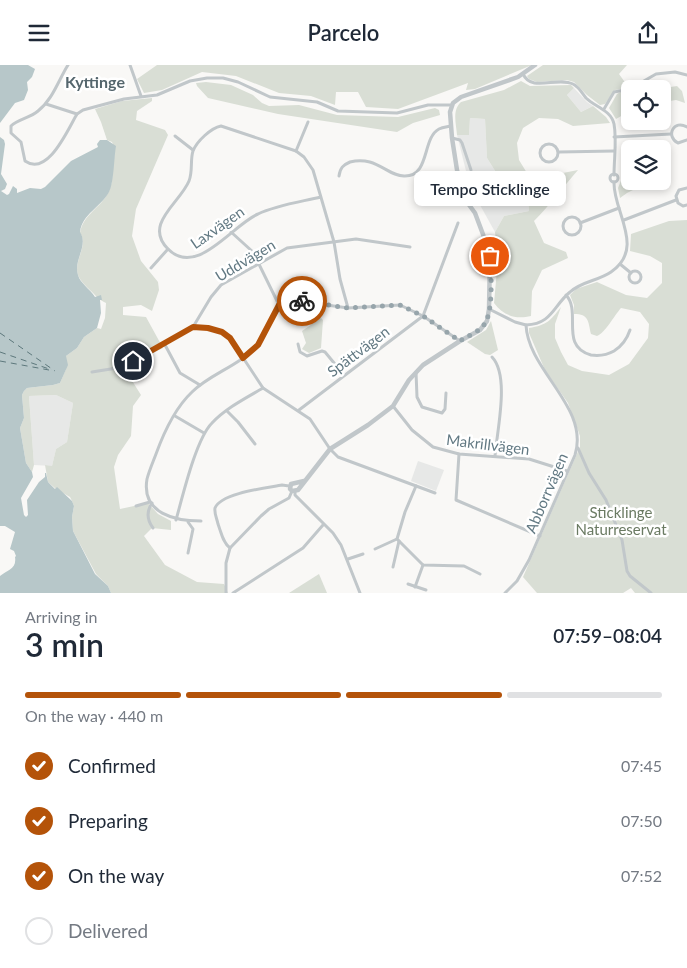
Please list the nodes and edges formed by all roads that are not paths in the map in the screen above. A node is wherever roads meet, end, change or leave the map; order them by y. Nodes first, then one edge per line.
1 (68, 65) edge
2 (130, 65) edge
3 (535, 65) edge
4 (523, 74) junction
5 (687, 75) edge
6 (141, 96) junction
7 (46, 104) junction
8 (452, 105) junction
9 (604, 109) junction
10 (77, 114) junction
11 (308, 122) dead end
12 (450, 126) junction
13 (687, 127) edge
14 (671, 134) junction
15 (175, 136) dead end
16 (452, 137) junction
17 (614, 137) junction
18 (687, 141) edge
19 (193, 150) junction
20 (296, 151) junction
21 (614, 151) junction
22 (559, 152) junction
23 (472, 170) dead end
24 (338, 176) dead end
25 (687, 188) edge
26 (321, 197) junction
27 (676, 200) junction
28 (687, 205) edge
29 (619, 208) junction
30 (624, 220) junction
31 (458, 223) dead end
32 (580, 223) junction
33 (231, 232) junction
34 (334, 242) junction
35 (410, 247) dead end
36 (168, 249) junction
37 (260, 264) junction
38 (620, 264) junction
39 (151, 268) dead end
40 (631, 273) dead end
41 (566, 295) junction
42 (279, 305) junction
43 (348, 308) junction
44 (489, 309) junction
45 (423, 316) junction
46 (526, 325) junction
47 (193, 327) junction
48 (630, 330) dead end
49 (460, 341) junction
50 (164, 343) junction
51 (298, 344) dead end
52 (492, 357) dead end
53 (243, 358) junction
54 (416, 371) junction
55 (92, 372) dead end
56 (344, 375) junction
57 (200, 385) junction
58 (263, 388) junction
59 (446, 393) dead end
60 (393, 406) junction
61 (299, 410) junction
62 (227, 411) junction
63 (175, 416) junction
64 (204, 433) junction
65 (255, 444) dead end
66 (577, 448) junction
67 (330, 449) junction
68 (459, 454) junction
69 (495, 455) junction
70 (567, 471) junction
71 (304, 481) junction
72 (289, 486) junction
73 (416, 486) junction
74 (294, 491) junction
75 (435, 493) dead end
76 (151, 503) junction
77 (136, 506) dead end
78 (176, 519) junction
79 (188, 521) junction
80 (201, 521) dead end
81 (323, 525) junction
82 (153, 528) dead end
83 (540, 536) junction
84 (398, 540) junction
85 (230, 548) junction
86 (375, 549) dead end
87 (188, 553) dead end
88 (363, 554) dead end
89 (348, 559) junction
90 (423, 565) junction
91 (393, 567) dead end
92 (480, 574) dead end
93 (408, 584) dead end
94 (415, 587) junction
95 (426, 590) dead end
96 (226, 593) edge
97 (233, 593) edge
98 (360, 593) edge
99 (505, 593) edge
100 (651, 593) edge

1 - 7 street
2 - 6 street
3 - 4 street
4 - 8 street
4 - 9 street
5 - 9 street
6 - 8 street
6 - 10 street
7 - 10 street
7 - 10 street
8 - 12 street
9 - 17 street
11 - 20 street
12 - 16 street
12 - 24 street
13 - 14 street
14 - 17 street
14 - 18 street
15 - 19 street
16 - 23 street
16 - 44 street
17 - 21 street
19 - 20 street
19 - 36 street, Laxvägen
20 - 26 street
21 - 22 street
21 - 29 street
22 - 22 street
25 - 27 street
26 - 33 street, Laxvägen
26 - 34 street
27 - 28 street
27 - 30 street
29 - 30 street
29 - 32 street
30 - 38 street
31 - 45 street
32 - 32 street
33 - 36 street, Laxvägen
33 - 37 street
34 - 35 street, Uddvägen
34 - 37 street, Uddvägen
34 - 43 street
36 - 39 street
37 - 42 street
37 - 47 street, Uddvägen
38 - 40 street
38 - 41 street
41 - 46 street
41 - 48 street
42 - 43 street
42 - 53 street
43 - 45 street
44 - 46 street
44 - 49 street
45 - 49 street
45 - 56 street, Spättvägen
46 - 66 street, Abborrvägen
47 - 50 street
47 - 53 street
49 - 54 street
50 - 55 street
50 - 57 street
51 - 56 street
52 - 69 street
53 - 57 street
53 - 58 street
54 - 59 street
54 - 60 street
56 - 61 street, Spättvägen
57 - 63 street
58 - 61 street
58 - 62 street
60 - 67 street
60 - 68 street, Makrillvägen
61 - 67 street
62 - 64 street
62 - 65 street
63 - 64 street
63 - 76 street
64 - 78 street
66 - 70 street, Abborrvägen
66 - 100 street
67 - 71 street
67 - 73 street
68 - 69 street, Makrillvägen
68 - 83 street
69 - 70 street, Makrillvägen
70 - 83 street, Abborrvägen
71 - 72 street
71 - 74 street
72 - 74 street
72 - 85 street
73 - 75 street
73 - 84 street
74 - 81 street
74 - 85 street
76 - 77 street
76 - 78 street
76 - 82 street
78 - 79 street
79 - 80 street
79 - 87 street
81 - 89 street
81 - 97 street
83 - 99 street, Abborrvägen
84 - 86 street
84 - 90 street
84 - 91 street
85 - 96 street
88 - 89 street
89 - 98 street
90 - 92 street
90 - 94 street
93 - 94 street
94 - 95 street

